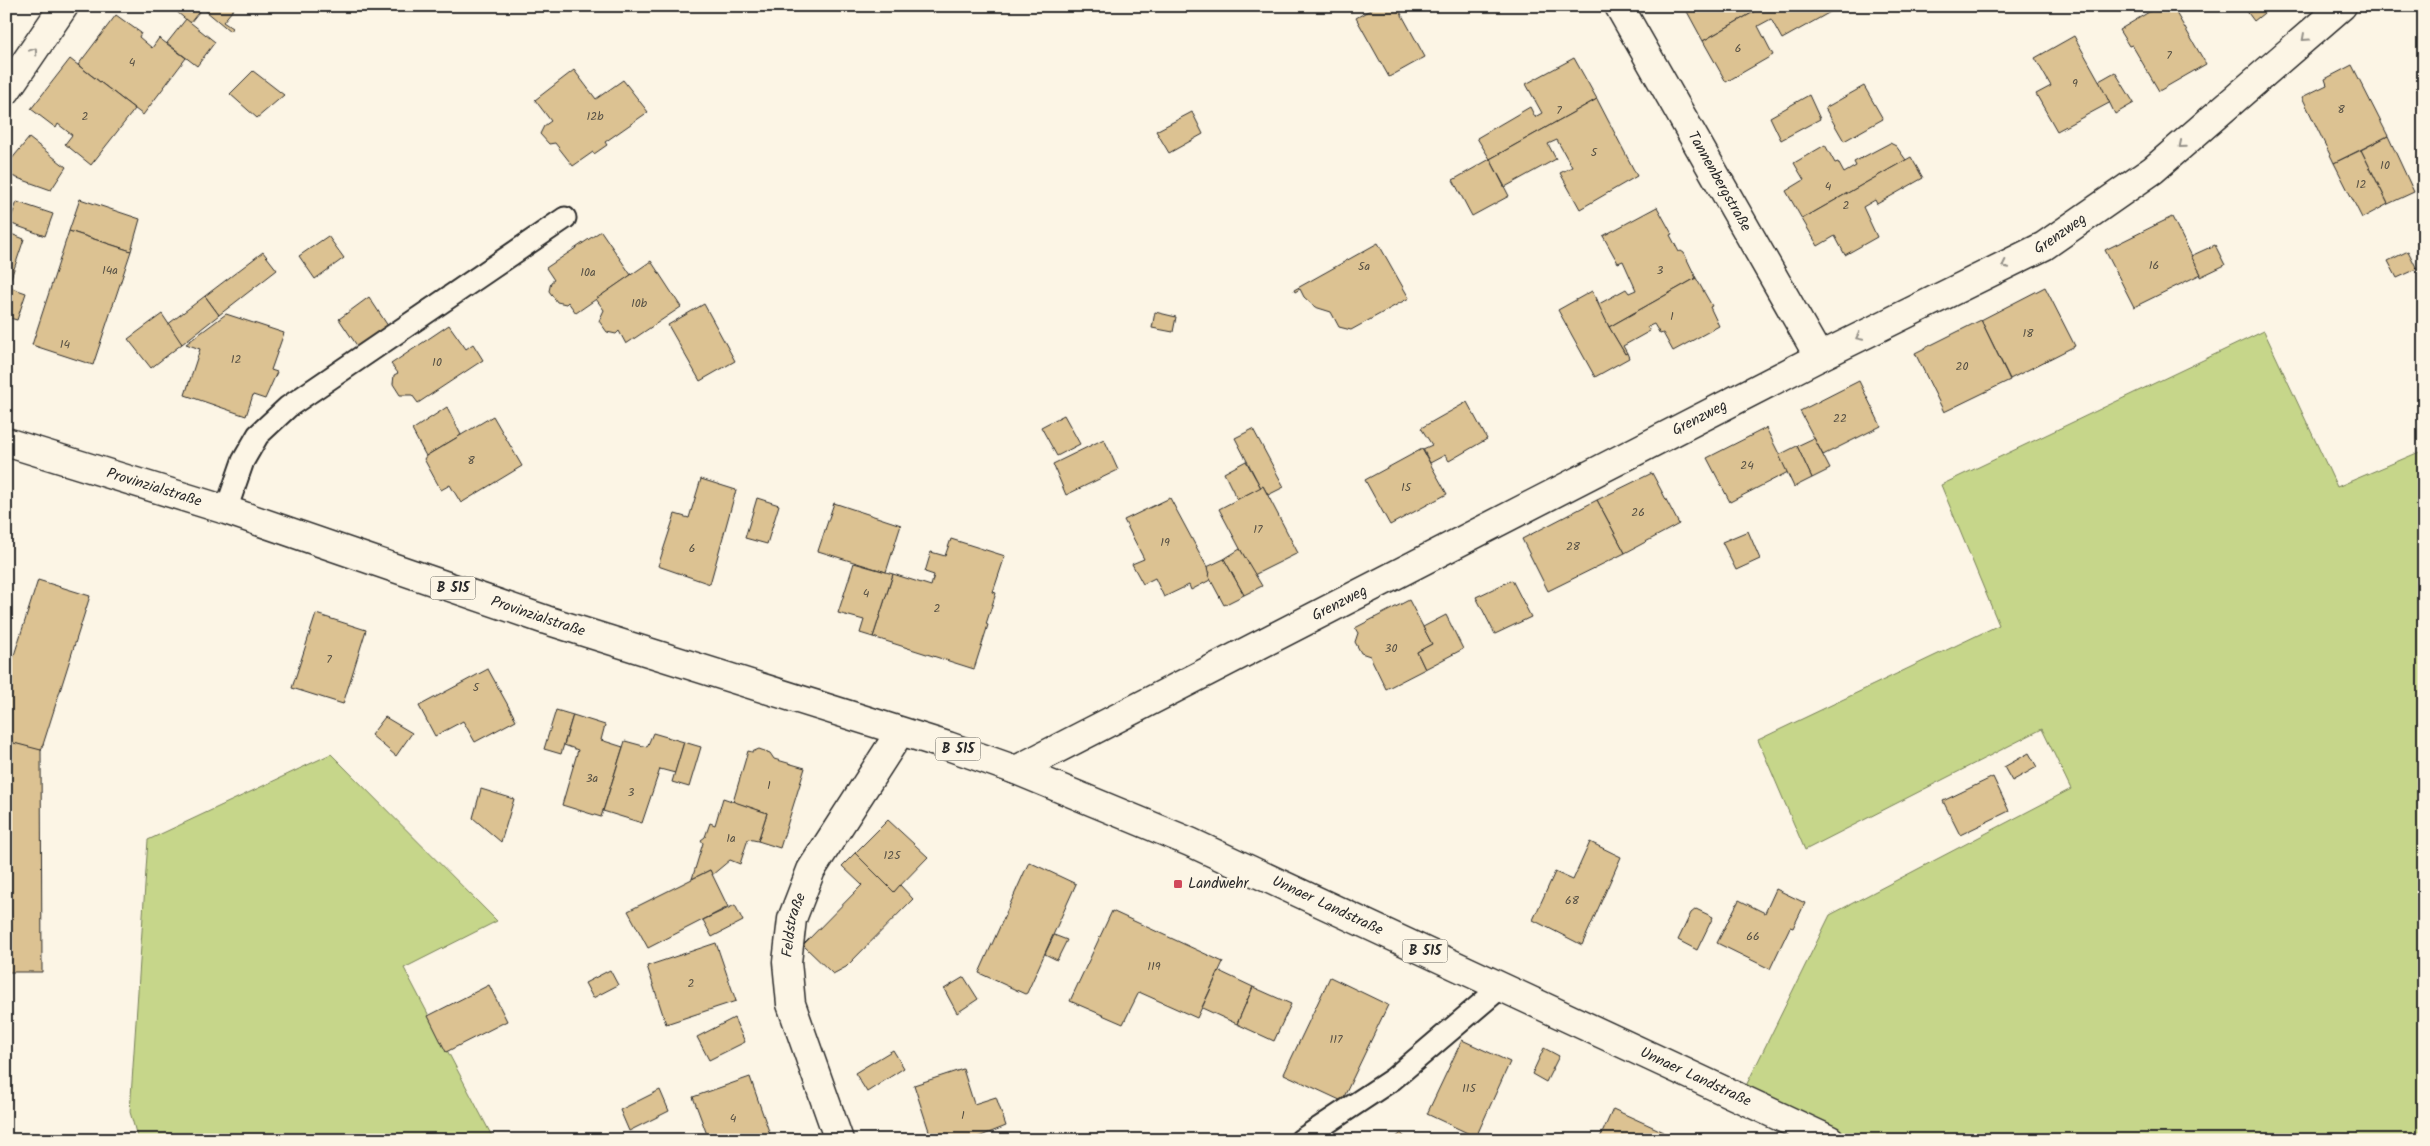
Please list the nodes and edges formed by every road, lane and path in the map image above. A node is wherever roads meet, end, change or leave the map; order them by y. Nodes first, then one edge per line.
1 (1619, 6) edge
2 (2342, 6) edge
3 (63, 7) edge
4 (6, 91) edge
5 (565, 218) dead end
6 (1819, 357) junction
7 (6, 442) edge
8 (226, 510) junction
9 (900, 732) junction
10 (1016, 770) junction
11 (1501, 986) junction
12 (839, 1140) edge
13 (1301, 1140) edge
14 (1830, 1140) edge

1 - 6 street, Tannenbergstraße
2 -> 6 street, Grenzweg
4 -> 3 street
5 - 8 lane
6 - 10 street, Grenzweg
7 - 8 street, Provinzialstraße / B 515
8 - 9 street, Provinzialstraße / B 515
9 - 10 street, Unnaer Landstraße / B 515
9 - 12 street, Feldstraße
10 - 11 street, Unnaer Landstraße / B 515
11 - 13 lane
11 - 14 street, Unnaer Landstraße / B 515

